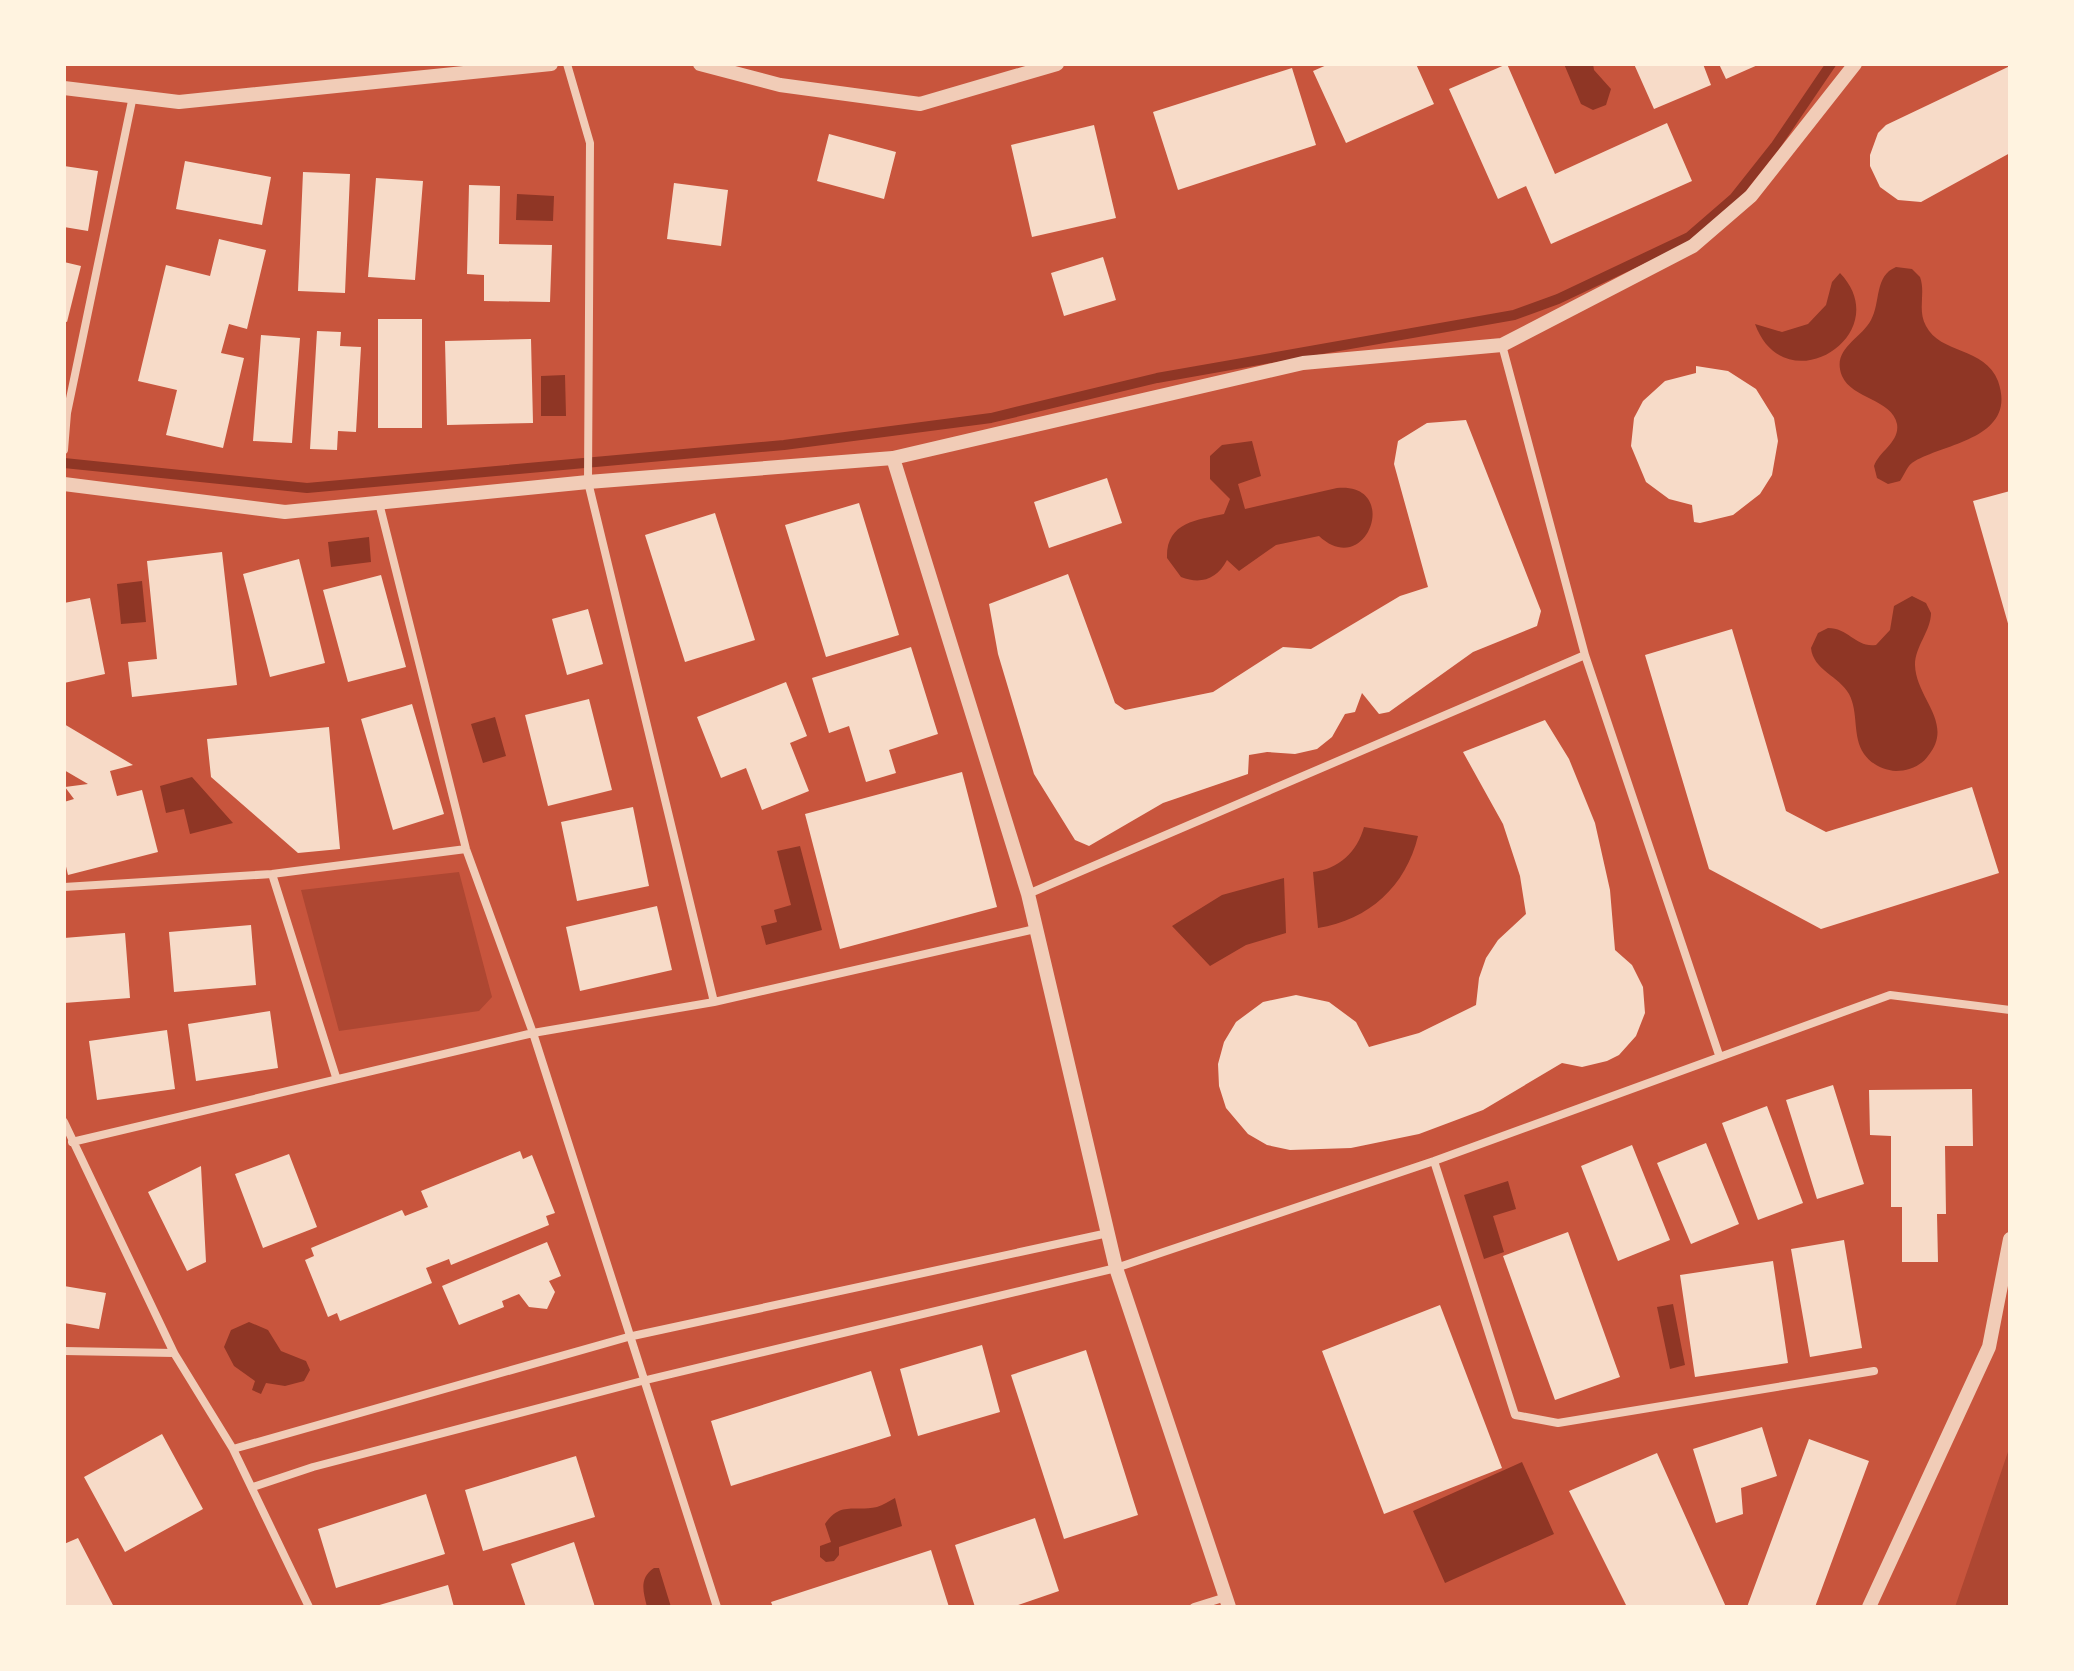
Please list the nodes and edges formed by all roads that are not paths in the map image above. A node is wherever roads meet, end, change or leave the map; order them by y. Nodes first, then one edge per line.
1 (551, 64) edge
2 (567, 64) edge
3 (700, 64) edge
4 (1057, 64) edge
5 (1855, 64) edge
6 (64, 88) edge
7 (133, 96) junction
8 (1502, 345) junction
9 (64, 450) edge
10 (893, 458) junction
11 (588, 482) junction
12 (64, 484) edge
13 (379, 503) junction
14 (1585, 655) junction
15 (466, 849) junction
16 (272, 874) junction
17 (64, 887) edge
18 (1028, 894) junction
19 (1035, 929) junction
20 (714, 1002) junction
21 (2010, 1010) edge
22 (533, 1033) junction
23 (1719, 1055) junction
24 (336, 1077) junction
25 (64, 1122) edge
26 (72, 1142) junction
27 (1434, 1161) junction
28 (1108, 1233) junction
29 (2010, 1239) edge
30 (1116, 1268) junction
31 (628, 1337) junction
32 (64, 1351) edge
33 (174, 1353) junction
34 (1874, 1371) dead end
35 (642, 1381) junction
36 (233, 1449) junction
37 (253, 1487) junction
38 (1227, 1602) edge
39 (309, 1607) edge
40 (717, 1607) edge
41 (1194, 1607) edge
42 (1869, 1607) edge

1 - 7 street
2 - 11 street
3 - 4 street
5 - 8 street
6 - 7 street
7 - 9 street
8 - 10 street
8 - 14 street
10 - 11 street
10 - 18 street
11 - 13 street
11 - 20 street
12 - 13 street
13 - 15 street
14 - 18 street
14 - 23 street
15 - 16 street
15 - 22 street
16 - 17 street
16 - 24 street
18 - 19 street
19 - 20 street
19 - 28 street
20 - 22 street
21 - 23 street
22 - 24 street
22 - 31 street
23 - 27 street
24 - 26 street
25 - 26 street
26 - 33 street
27 - 30 street
27 - 34 street
28 - 30 street
28 - 31 street
29 - 42 street
30 - 35 street
30 - 38 street
31 - 35 street
31 - 36 street
32 - 33 street
33 - 36 street
35 - 37 street
35 - 40 street
36 - 37 street
37 - 39 street
38 - 41 street

